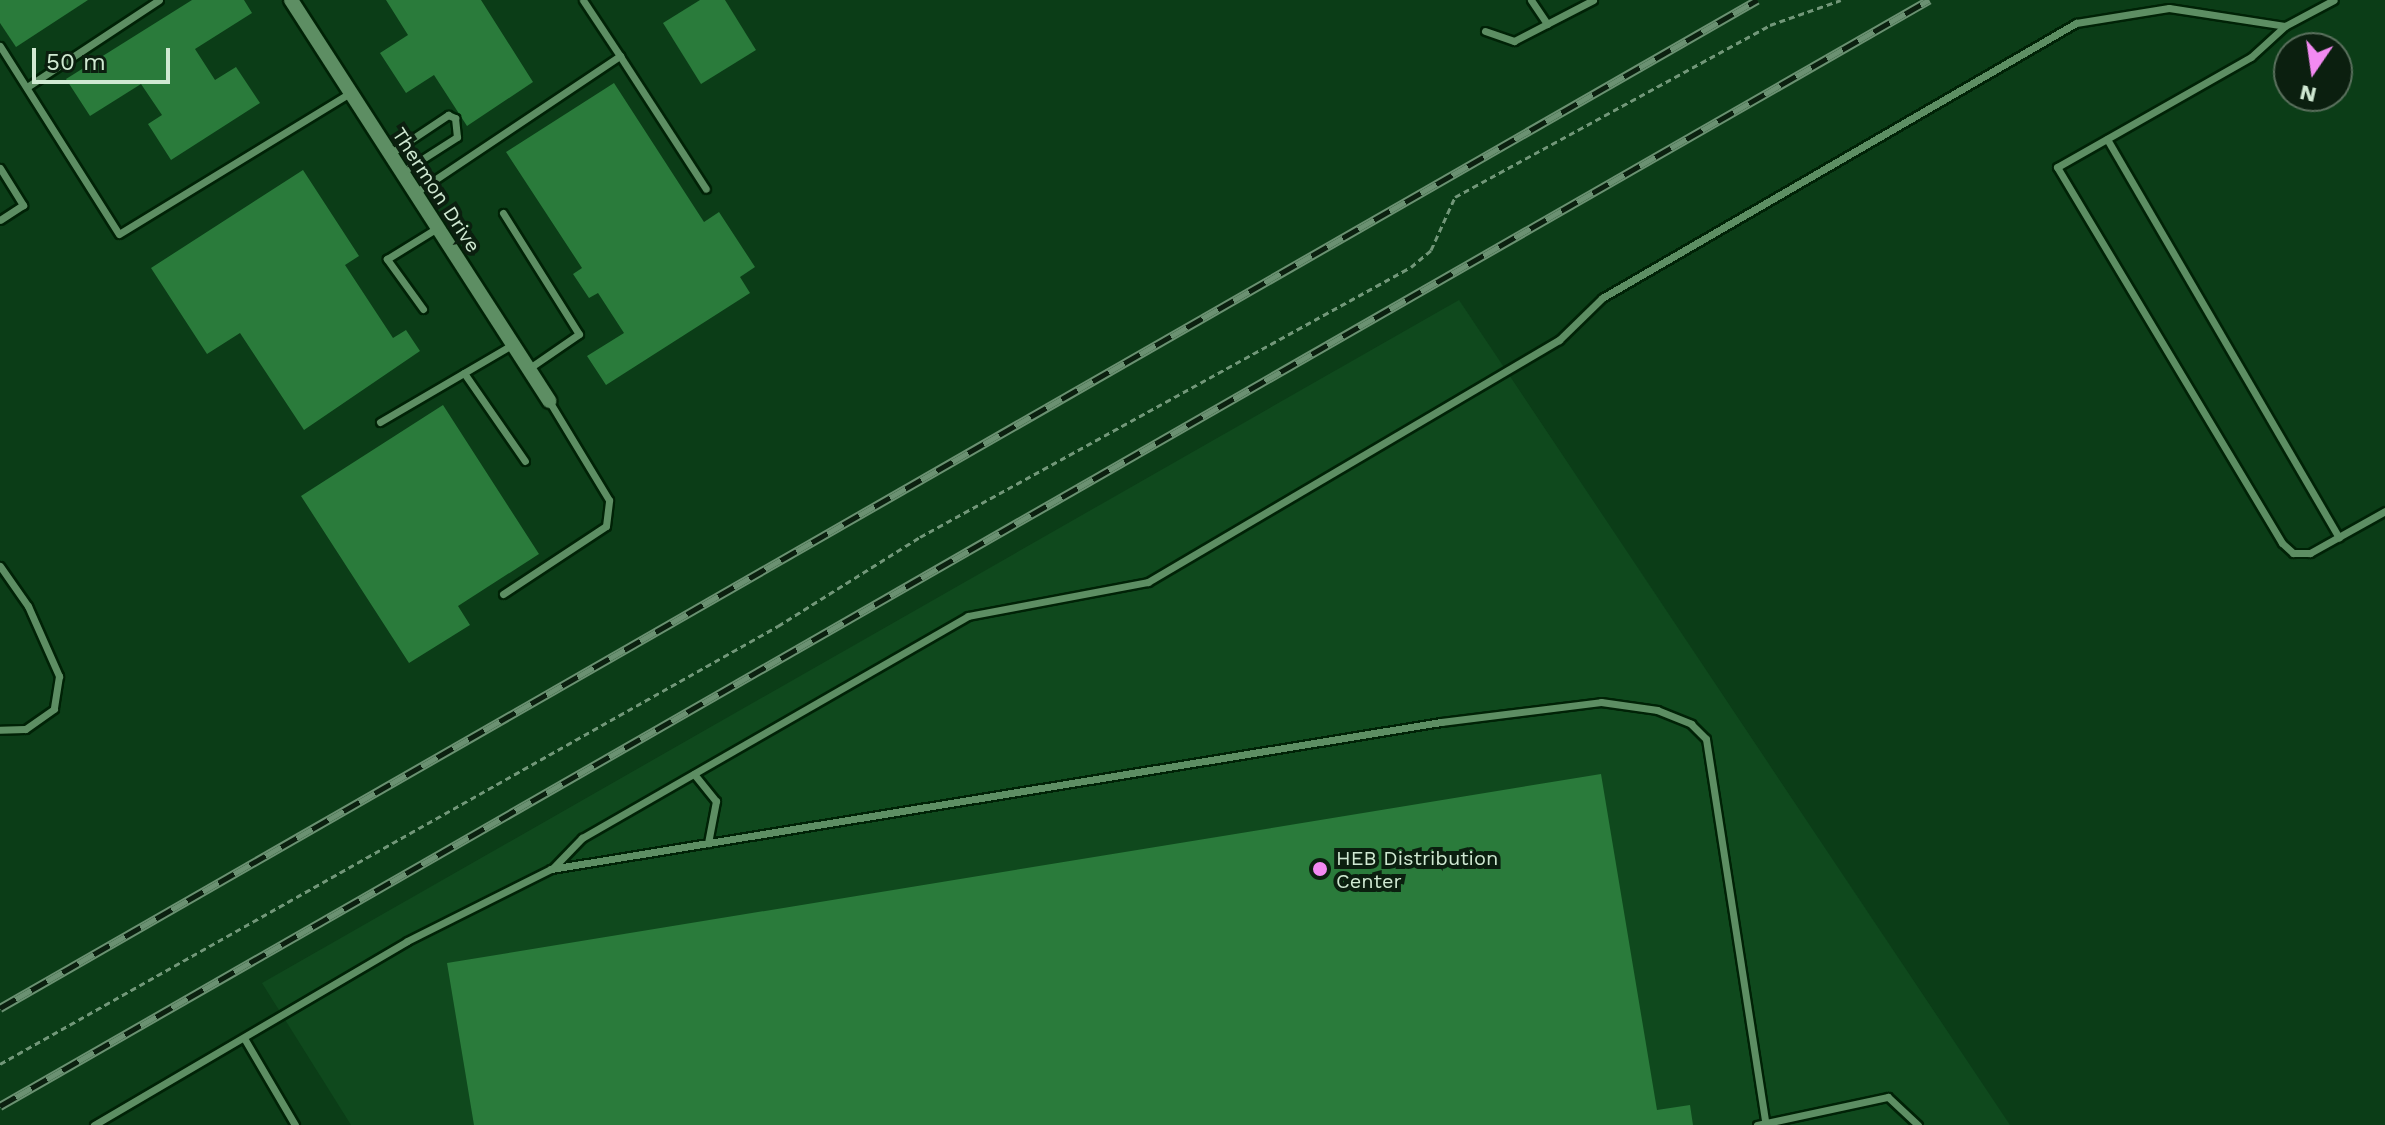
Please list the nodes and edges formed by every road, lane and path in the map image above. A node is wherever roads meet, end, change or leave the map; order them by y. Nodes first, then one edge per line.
1 (159, 0) edge
2 (291, 0) edge
3 (583, 0) edge
4 (1531, 0) edge
5 (1593, 0) edge
6 (1841, 0) edge
7 (2334, 0) edge
8 (1547, 24) junction
9 (2285, 26) junction
10 (1485, 31) dead end
11 (0, 46) edge
12 (620, 56) junction
13 (27, 87) junction
14 (350, 93) junction
15 (2107, 139) junction
16 (389, 153) junction
17 (0, 168) edge
18 (402, 172) junction
19 (706, 189) dead end
20 (415, 193) junction
21 (503, 213) dead end
22 (0, 220) edge
23 (437, 228) junction
24 (423, 309) dead end
25 (512, 345) junction
26 (528, 369) junction
27 (464, 373) junction
28 (549, 401) joint
29 (380, 422) dead end
30 (525, 461) dead end
31 (2384, 513) edge
32 (2339, 537) junction
33 (0, 566) edge
34 (503, 594) dead end
35 (0, 730) edge
36 (694, 774) junction
37 (708, 843) junction
38 (551, 869) junction
39 (244, 1038) junction
40 (0, 1064) edge
41 (1765, 1119) junction
42 (94, 1125) edge
43 (295, 1125) edge
44 (1757, 1125) edge
45 (1918, 1125) edge

1 - 13 lane
2 - 14 street, Thermon Drive
3 - 12 lane
4 - 8 lane
5 - 8 lane
6 - 40 path
7 - 9 lane
8 - 10 lane
9 - 15 lane
9 - 36 lane
11 - 13 lane
12 - 19 lane
12 - 20 lane
13 - 14 lane
14 - 16 street, Thermon Drive
15 - 32 lane
15 - 32 lane
16 - 18 street, Thermon Drive
16 - 18 lane
17 - 22 lane
18 - 20 street, Thermon Drive
20 - 23 street, Thermon Drive
21 - 26 lane
23 - 24 lane
23 - 25 street, Thermon Drive
25 - 26 street, Thermon Drive
25 - 27 lane
26 - 28 street, Thermon Drive
27 - 29 lane
27 - 30 lane
28 - 34 lane
31 - 32 lane
33 - 35 lane
36 - 37 lane
36 - 38 lane
37 - 38 lane
37 - 41 lane
38 - 39 lane
39 - 42 lane
39 - 43 lane
41 - 44 lane
41 - 45 lane

